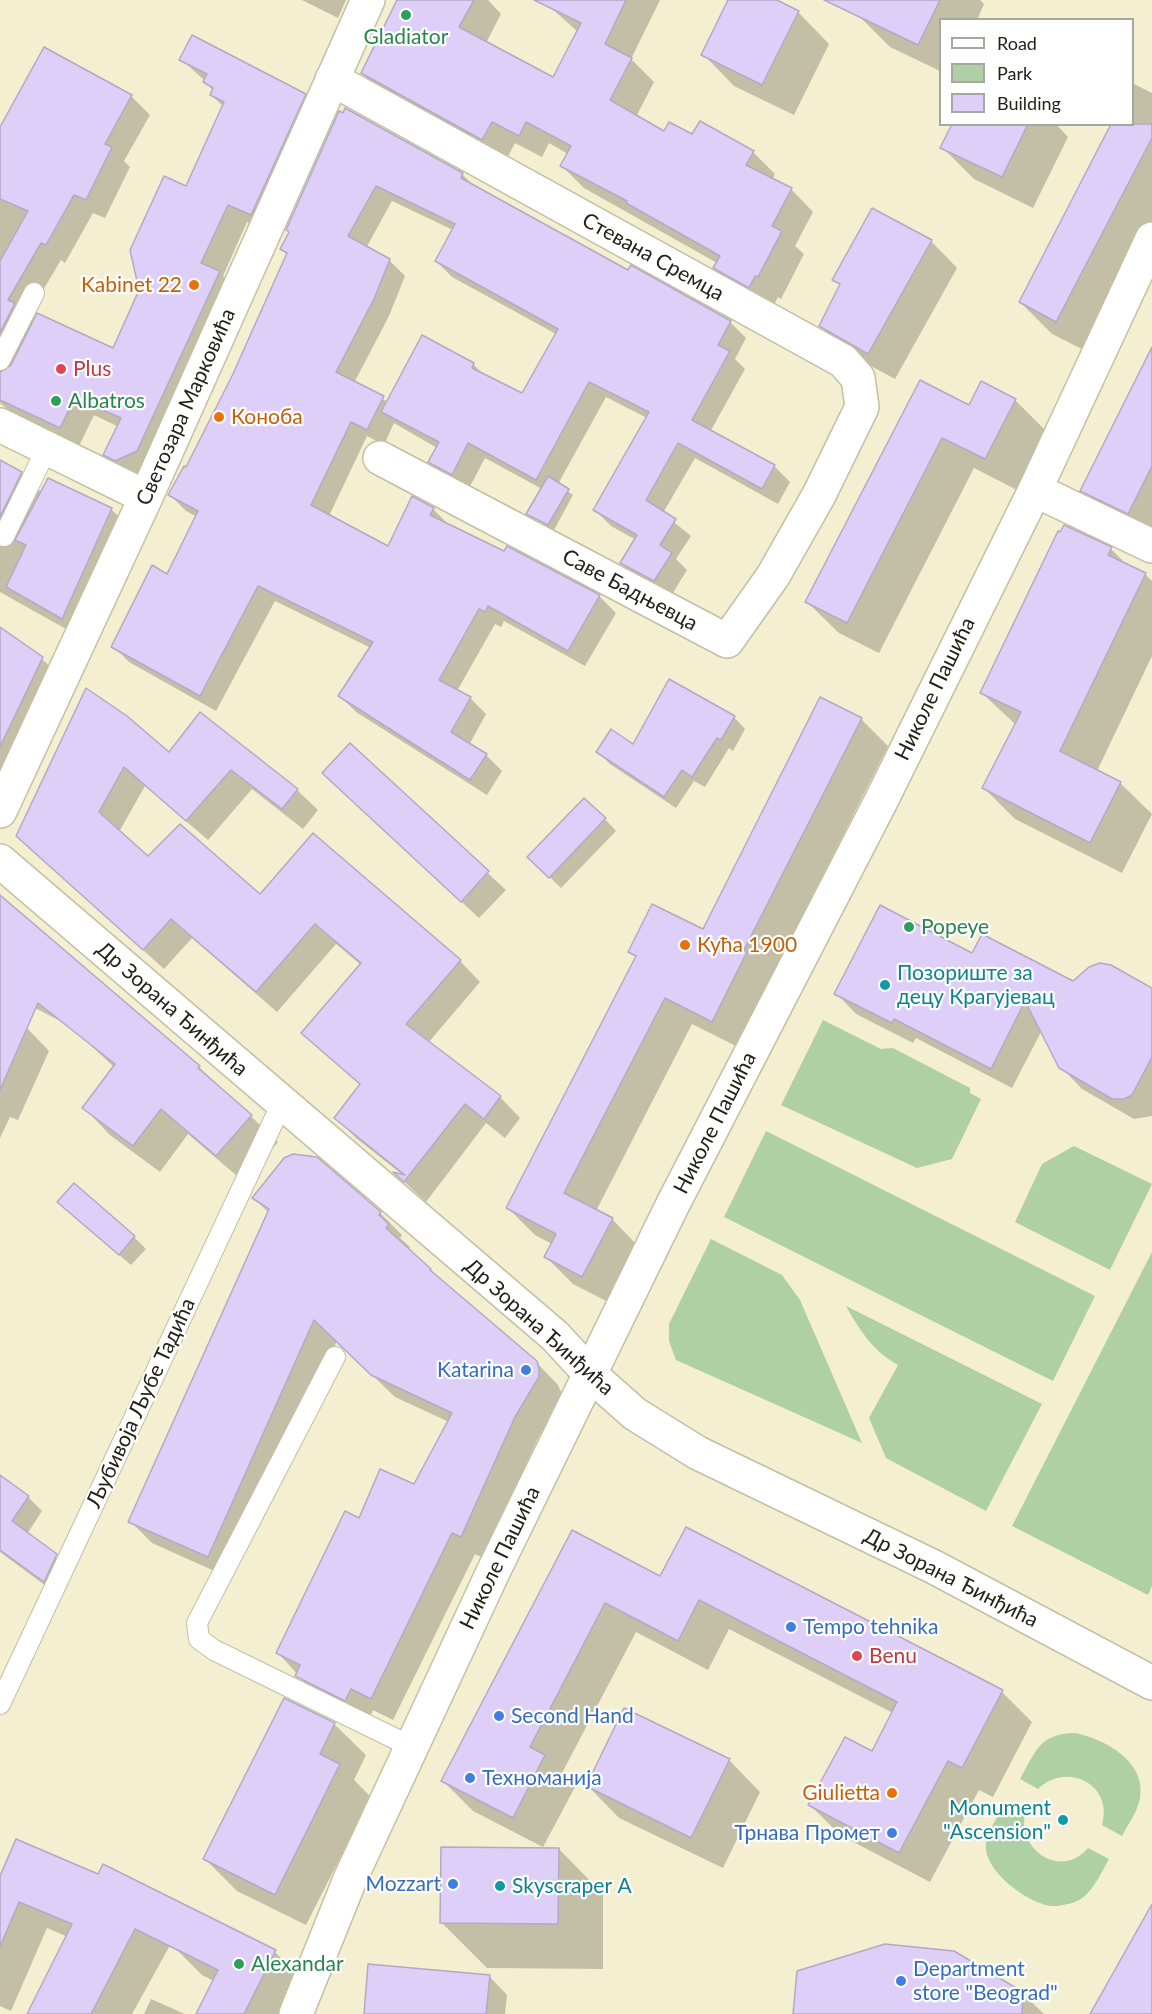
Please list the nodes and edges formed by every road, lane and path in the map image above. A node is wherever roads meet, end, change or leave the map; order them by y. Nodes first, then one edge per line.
1 (368, 0) edge
2 (332, 79) junction
3 (1152, 240) edge
4 (34, 293) dead end
5 (0, 360) edge
6 (0, 424) edge
7 (47, 448) junction
8 (380, 458) dead end
9 (1035, 490) junction
10 (819, 495) joint
11 (146, 497) junction
12 (4, 536) dead end
13 (1152, 546) edge
14 (0, 811) edge
15 (0, 861) edge
16 (282, 1103) junction
17 (335, 1357) dead end
18 (591, 1375) junction
19 (1152, 1683) edge
20 (0, 1704) edge
21 (410, 1746) junction
22 (296, 2014) edge

1 - 2 street, Светозара Марковића
2 - 10 street, Стевана Сремца
2 - 11 street, Светозара Марковића
3 - 9 street, Николе Пашића
4 - 5 lane
6 - 7 street
7 - 11 street
7 - 12 lane
8 - 10 street, Саве Бадњевца
9 - 13 street
9 - 18 street, Николе Пашића
11 - 14 street, Светозара Марковића
15 - 16 street, Др Зорана Ђинђића
16 - 18 street, Др Зорана Ђинђића
16 - 20 lane, Љубивоја Љубе Тадића
17 - 21 lane
18 - 19 street, Др Зорана Ђинђића
18 - 21 street, Николе Пашића
21 - 22 street, Николе Пашића

